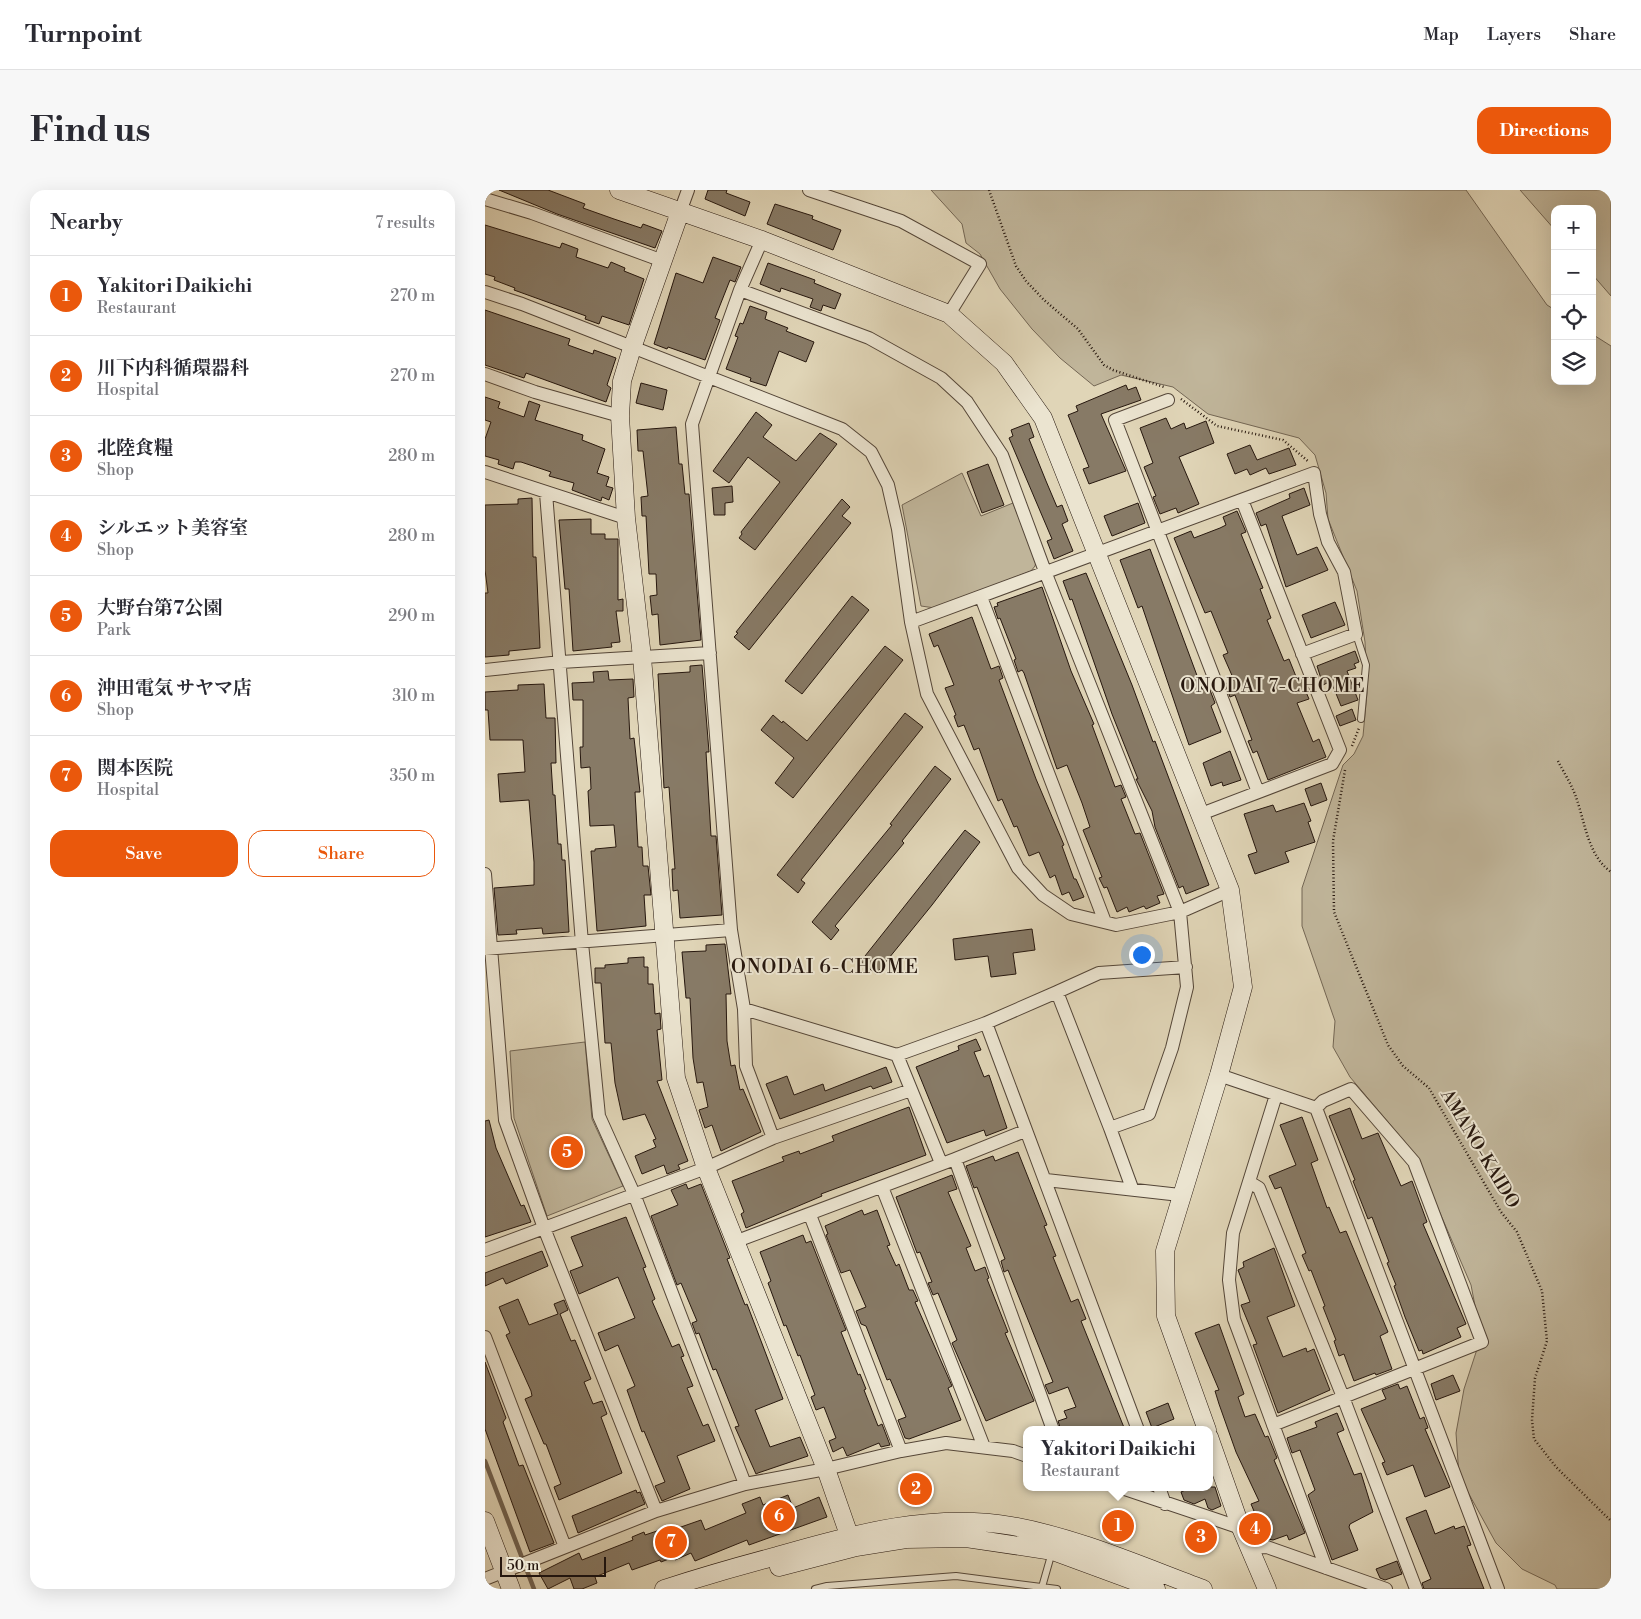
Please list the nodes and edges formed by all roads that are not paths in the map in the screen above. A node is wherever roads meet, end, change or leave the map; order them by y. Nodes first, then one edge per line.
1 (619, 190) edge
2 (688, 190) edge
3 (809, 190) edge
4 (485, 199) edge
5 (680, 212) junction
6 (762, 240) junction
7 (663, 260) junction
8 (740, 290) junction
9 (485, 292) edge
10 (949, 314) junction
11 (632, 348) junction
12 (485, 374) edge
13 (708, 376) junction
14 (1172, 396) road end
15 (620, 416) junction
16 (485, 472) edge
17 (546, 493) junction
18 (1243, 500) junction
19 (626, 518) junction
20 (1158, 531) junction
21 (1097, 553) junction
22 (1046, 574) junction
23 (981, 597) junction
24 (911, 622) junction
25 (1356, 634) junction
26 (710, 653) junction
27 (1303, 654) junction
28 (642, 657) junction
29 (561, 662) junction
30 (485, 670) edge
31 (1361, 719) road end
32 (1258, 792) junction
33 (1201, 814) junction
34 (485, 874) edge
35 (1231, 890) junction
36 (1180, 912) junction
37 (1105, 922) junction
38 (731, 930) junction
39 (664, 933) junction
40 (582, 943) junction
41 (488, 948) edge
42 (1186, 967) junction
43 (1057, 992) junction
44 (744, 1009) junction
45 (986, 1023) junction
46 (897, 1055) junction
47 (1219, 1075) junction
48 (911, 1090) junction
49 (1276, 1095) junction
50 (1316, 1108) junction
51 (1110, 1128) junction
52 (1025, 1131) junction
53 (773, 1138) junction
54 (955, 1158) junction
55 (941, 1164) junction
56 (706, 1168) junction
57 (1046, 1180) junction
58 (1249, 1182) junction
59 (882, 1187) junction
60 (1132, 1188) junction
61 (635, 1194) junction
62 (1180, 1195) junction
63 (810, 1215) junction
64 (544, 1228) junction
65 (737, 1241) junction
66 (485, 1250) edge
67 (485, 1336) edge
68 (1415, 1369) junction
69 (1343, 1397) junction
70 (1273, 1424) junction
71 (1052, 1426) edge
72 (1137, 1426) edge
73 (1206, 1426) edge
74 (983, 1447) junction
75 (1213, 1448) edge
76 (901, 1451) junction
77 (1023, 1455) edge
78 (826, 1469) junction
79 (745, 1484) junction
80 (1130, 1491) edge
81 (1160, 1491) edge
82 (1165, 1504) junction
83 (656, 1511) junction
84 (485, 1521) edge
85 (1241, 1528) junction
86 (849, 1535) junction
87 (565, 1547) junction
88 (1251, 1548) junction
89 (1053, 1551) junction
90 (1326, 1568) junction
91 (512, 1569) junction
92 (485, 1579) edge
93 (1042, 1587) junction
94 (511, 1589) edge
95 (664, 1589) edge
96 (704, 1589) edge
97 (815, 1589) edge
98 (1057, 1589) edge
99 (1155, 1589) edge
100 (1203, 1589) edge
101 (1267, 1589) edge
102 (1386, 1589) edge
103 (1416, 1589) edge
104 (1499, 1589) edge

1 - 5 street
2 - 5 street
3 - 10 street
4 - 7 street
5 - 6 street
5 - 7 street
6 - 8 street
6 - 10 street
7 - 11 street
8 - 13 street
8 - 22 street
9 - 11 street
10 - 21 street
11 - 13 street
11 - 15 street
12 - 15 street
13 - 24 street
13 - 26 street
14 - 20 street
15 - 19 street
16 - 17 street
17 - 19 street
17 - 29 street
18 - 20 street
18 - 25 street
18 - 27 street
19 - 28 street
20 - 21 street
20 - 32 street
21 - 22 street
21 - 33 street
22 - 23 street
22 - 36 street
23 - 24 street
23 - 37 street
24 - 37 street
25 - 27 street
25 - 31 lane
26 - 28 street
26 - 38 street
27 - 32 street
28 - 29 street
28 - 39 street
29 - 30 street
29 - 40 street
32 - 33 street
33 - 35 street
34 - 41 street
35 - 36 street
35 - 47 street
36 - 37 street
36 - 42 street
38 - 39 street
38 - 44 street
39 - 40 street
39 - 56 street
40 - 41 street
40 - 61 street
41 - 64 street
42 - 43 street
42 - 51 street
43 - 45 street
43 - 51 street
44 - 46 street
44 - 53 street
45 - 46 street
45 - 52 street
46 - 48 street
47 - 49 street
47 - 62 street
48 - 53 street
48 - 55 street
49 - 50 street
49 - 58 street
50 - 68 street
50 - 68 street
51 - 60 street
52 - 54 street
52 - 57 street
53 - 56 street
54 - 55 street
54 - 71 street
55 - 59 street
56 - 61 street
56 - 65 street
57 - 60 street
57 - 72 street
58 - 69 street
58 - 70 street
59 - 63 street
59 - 74 street
60 - 62 street
61 - 64 street
61 - 79 street
62 - 73 street
63 - 65 street
63 - 76 street
64 - 66 street
64 - 83 street
65 - 78 street
67 - 87 street
68 - 69 street
68 - 104 street
69 - 70 street
69 - 103 street
70 - 90 street
74 - 76 street
74 - 77 street
75 - 85 street
76 - 78 street
78 - 79 street
78 - 86 street
79 - 83 street
80 - 82 street
81 - 82 street
82 - 85 street
83 - 87 street
84 - 91 street
85 - 88 street
86 - 95 street
86 - 100 street
87 - 91 street
88 - 90 street
88 - 101 street
89 - 93 lane
89 - 96 street
89 - 99 street
90 - 102 street
91 - 92 street
91 - 94 street
93 - 97 lane
93 - 98 lane

